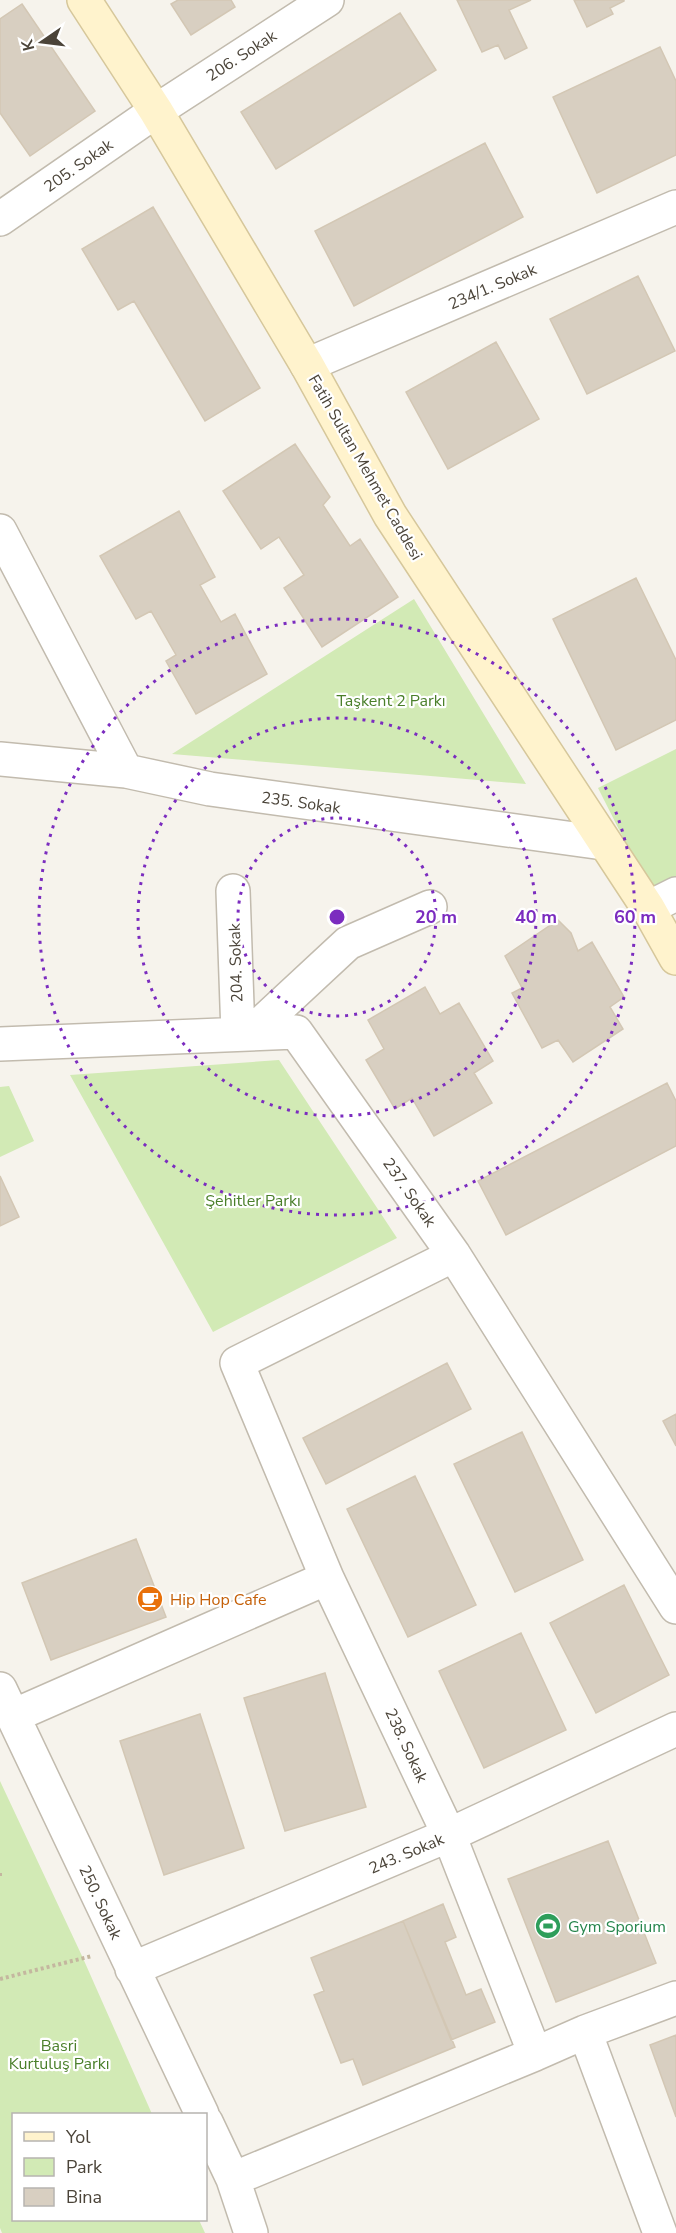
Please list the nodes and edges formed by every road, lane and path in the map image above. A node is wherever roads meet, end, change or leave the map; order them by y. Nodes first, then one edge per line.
1 (84, 0) edge
2 (327, 0) edge
3 (156, 111) junction
4 (673, 216) edge
5 (0, 219) edge
6 (308, 365) junction
7 (0, 531) edge
8 (0, 759) edge
9 (126, 771) junction
10 (603, 843) junction
11 (232, 891) dead end
12 (662, 901) edge
13 (430, 907) dead end
14 (676, 958) edge
15 (244, 1034) junction
16 (0, 1044) edge
17 (454, 1255) junction
18 (327, 1578) junction
19 (676, 1607) edge
20 (7, 1703) edge
21 (676, 1729) edge
22 (449, 1835) junction
23 (0, 1874) edge
24 (0, 1878) edge
25 (128, 1959) junction
26 (0, 1979) edge
27 (676, 1998) edge
28 (585, 2032) junction
29 (535, 2054) junction
30 (201, 2113) edge
31 (207, 2124) edge
32 (233, 2179) junction
33 (251, 2233) edge
34 (660, 2233) edge

1 - 3 main road, Fatih Sultan Mehmet Caddesi
2 - 3 street, 206. Sokak
3 - 5 street, 205. Sokak
3 - 6 main road, Fatih Sultan Mehmet Caddesi
4 - 6 street, 234/1. Sokak
6 - 10 main road, Fatih Sultan Mehmet Caddesi
7 - 9 street
8 - 9 street, 235. Sokak
9 - 10 street, 235. Sokak
10 - 12 main road, Fatih Sultan Mehmet Caddesi
11 - 15 street, 204. Sokak
12 - 14 main road, Fatih Sultan Mehmet Caddesi
13 - 15 street
15 - 16 street, 237. Sokak
15 - 17 street, 237. Sokak
17 - 18 street, 238. Sokak
17 - 19 street, 237. Sokak
18 - 20 street
18 - 22 street, 238. Sokak
20 - 25 street, 250. Sokak
21 - 22 street, 243. Sokak
22 - 25 street, 243. Sokak
22 - 29 street, 238. Sokak
23 - 24 path
25 - 26 path
25 - 30 street, 250. Sokak
27 - 28 street
28 - 29 street
28 - 34 street
29 - 32 street
31 - 32 street
32 - 33 street

